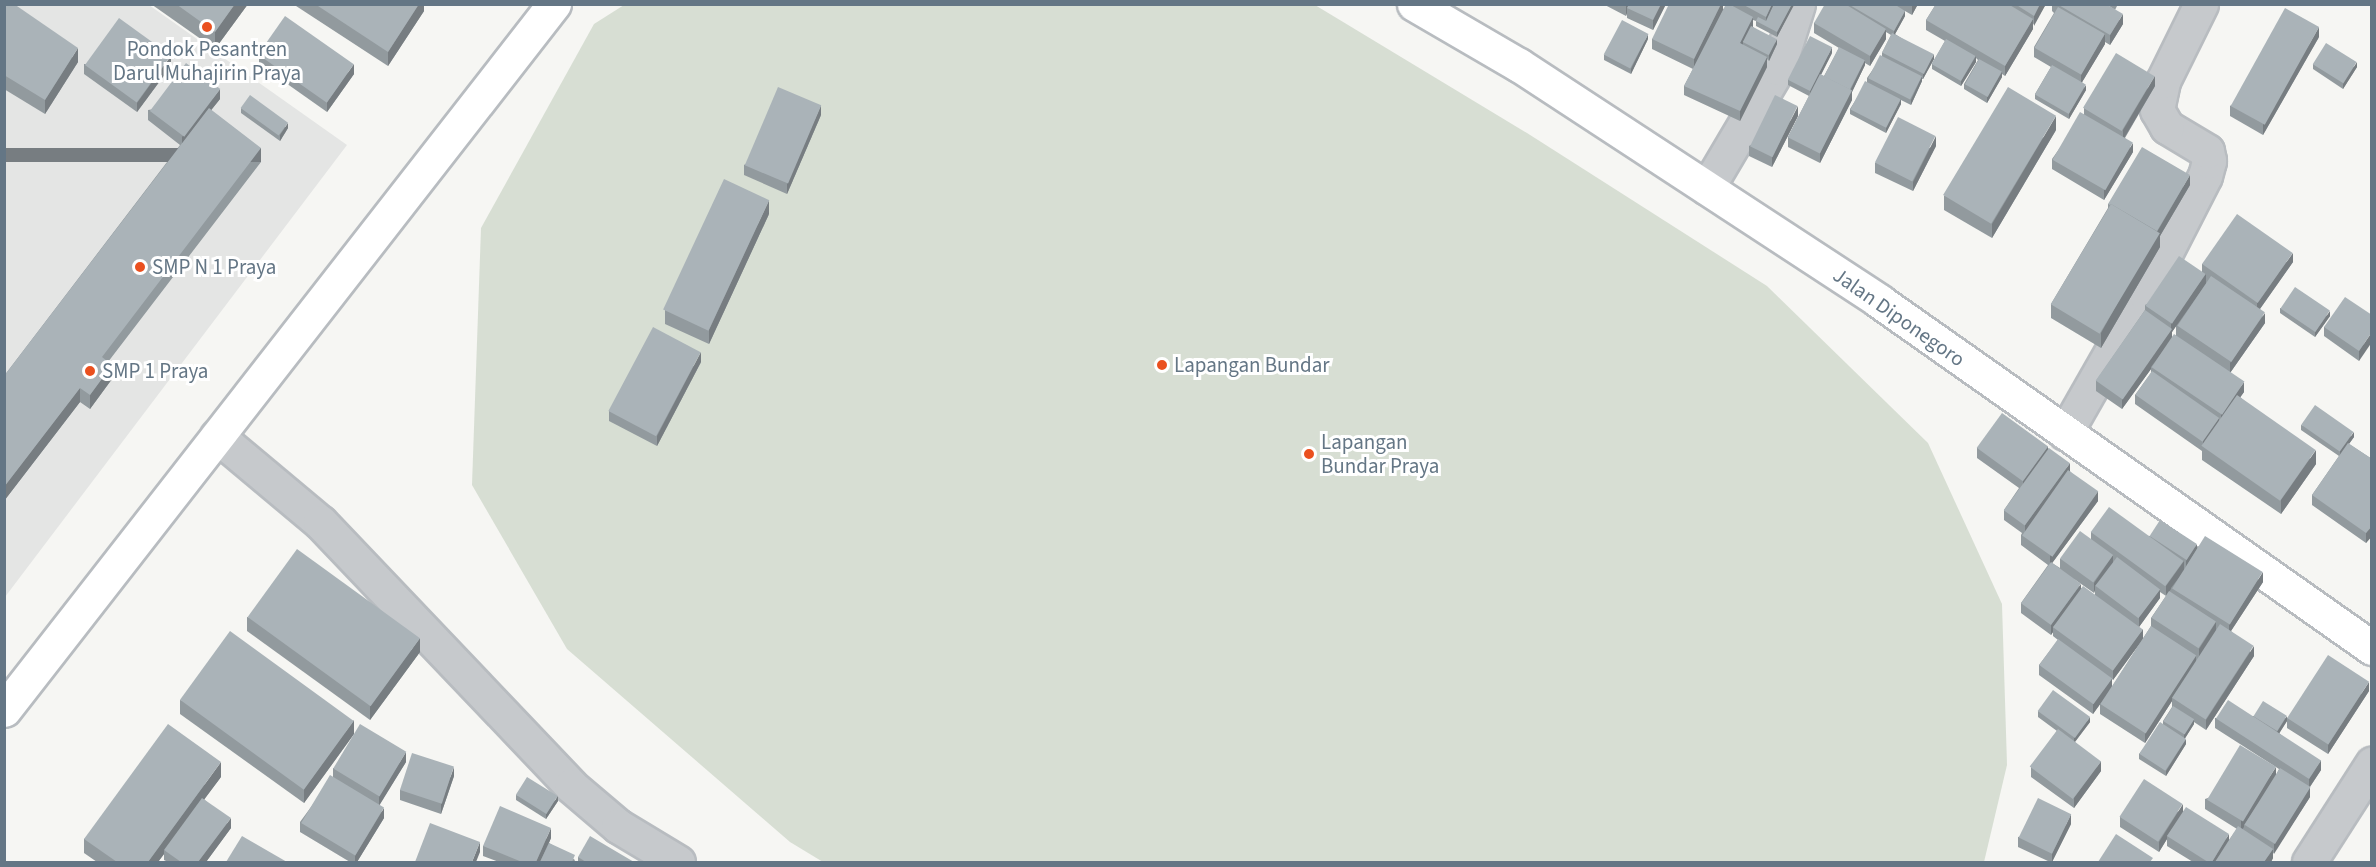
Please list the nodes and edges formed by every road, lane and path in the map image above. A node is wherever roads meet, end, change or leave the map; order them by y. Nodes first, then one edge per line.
1 (554, 4) edge
2 (1413, 4) edge
3 (1798, 4) edge
4 (2201, 4) edge
5 (1707, 188) junction
6 (2065, 433) junction
7 (217, 436) junction
8 (2372, 648) edge
9 (4, 710) edge
10 (2372, 764) edge
11 (678, 862) edge
12 (2309, 862) edge

1 - 7 main road
2 - 5 main road, Jalan Diponegoro
3 - 5 street
4 - 6 street
5 - 6 main road, Jalan Diponegoro
6 - 8 main road, Jalan Diponegoro
7 - 9 main road
7 - 11 street
10 - 12 street

